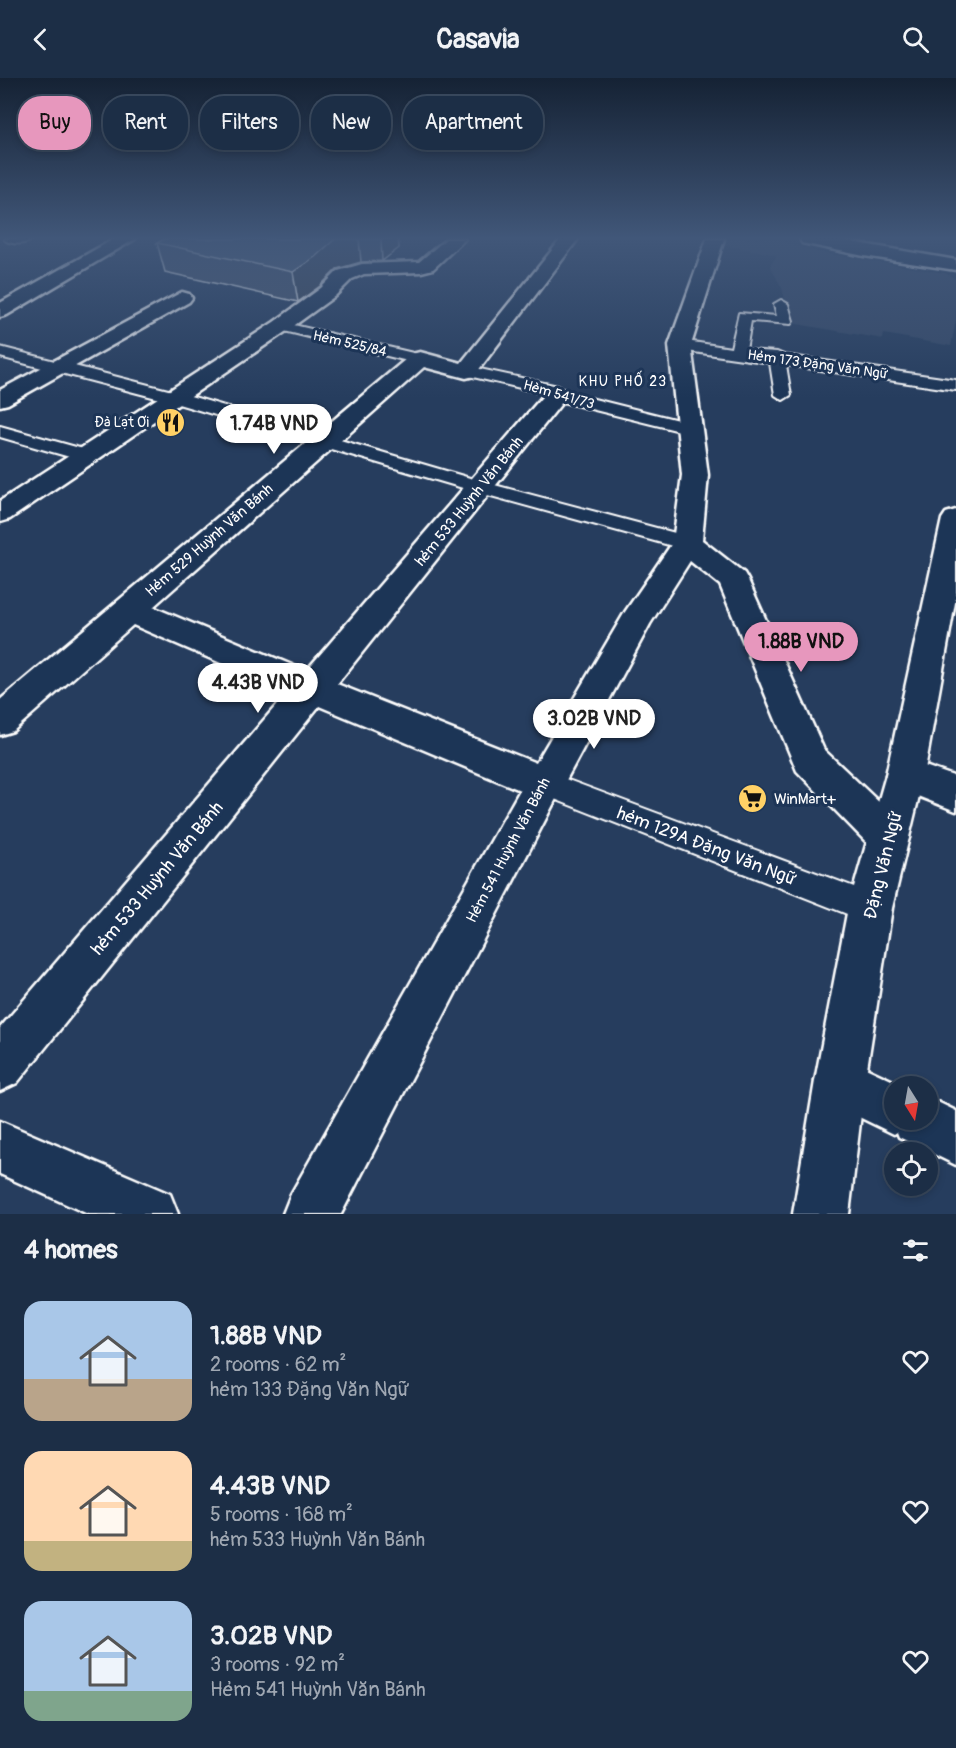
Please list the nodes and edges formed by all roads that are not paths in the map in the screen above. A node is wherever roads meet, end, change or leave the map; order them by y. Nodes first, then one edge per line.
1 (33, 292) edge
2 (324, 292) edge
3 (528, 292) edge
4 (698, 292) edge
5 (182, 298) dead end
6 (781, 304) dead end
7 (0, 311) edge
8 (281, 326) junction
9 (680, 345) junction
10 (0, 352) edge
11 (738, 352) junction
12 (777, 357) junction
13 (420, 359) junction
14 (57, 367) junction
15 (466, 370) junction
16 (956, 386) edge
17 (556, 395) junction
18 (783, 395) dead end
19 (174, 397) junction
20 (0, 399) edge
21 (688, 428) junction
22 (0, 431) edge
23 (326, 440) junction
24 (87, 456) junction
25 (480, 488) junction
26 (0, 513) edge
27 (956, 519) edge
28 (687, 543) junction
29 (947, 608) edge
30 (129, 610) junction
31 (314, 689) junction
32 (0, 721) edge
33 (905, 776) junction
34 (544, 783) junction
35 (956, 794) edge
36 (889, 838) junction
37 (870, 908) junction
38 (0, 1066) edge
39 (840, 1081) junction
40 (884, 1103) edge
41 (938, 1130) edge
42 (956, 1139) edge
43 (0, 1147) edge
44 (150, 1214) edge
45 (311, 1214) edge
46 (821, 1214) edge

1 - 7 street
2 - 8 street
3 - 15 street
4 - 9 street, Hẻm 541 Huỳnh Văn Bánh
5 - 14 street
6 - 11 lane
8 - 13 lane, Hẻm 525/84
8 - 19 street
9 - 11 lane, Hẻm 173 Đặng Văn Ngữ
9 - 21 street, Hẻm 541 Huỳnh Văn Bánh
10 - 14 lane
11 - 12 lane, Hẻm 173 Đặng Văn Ngữ
12 - 16 lane, Hẻm 173 Đặng Văn Ngữ
12 - 18 lane
13 - 15 street
13 - 23 street, Hẻm 529 Huỳnh Văn Bánh
14 - 19 lane
14 - 20 street
15 - 17 lane, Hèm 541/73
17 - 21 lane, Hèm 541/73
17 - 25 street, hẻm 533 Huỳnh Văn Bánh
19 - 23 lane
19 - 24 street
21 - 28 street, Hẻm 541 Huỳnh Văn Bánh
22 - 24 lane
23 - 25 lane
23 - 30 street, Hẻm 529 Huỳnh Văn Bánh
24 - 26 street
25 - 28 lane
25 - 31 street, hẻm 533 Huỳnh Văn Bánh
27 - 29 street, Đặng Văn Ngữ
28 - 34 street, Hẻm 541 Huỳnh Văn Bánh
28 - 36 street
29 - 33 street, Đặng Văn Ngữ
30 - 31 street, Hẻm 529 Huỳnh Văn Bánh
30 - 32 street, Hẻm 529 Huỳnh Văn Bánh
31 - 34 street
31 - 38 street, hẻm 533 Huỳnh Văn Bánh
33 - 35 street
33 - 36 street, Đặng Văn Ngữ
34 - 37 lane, hẻm 129A Đặng Văn Ngữ
34 - 45 street, Hẻm 541 Huỳnh Văn Bánh
36 - 37 street, Đặng Văn Ngữ
37 - 39 street, Đặng Văn Ngữ
39 - 40 street
39 - 46 street, Đặng Văn Ngữ
41 - 42 street
43 - 44 street

